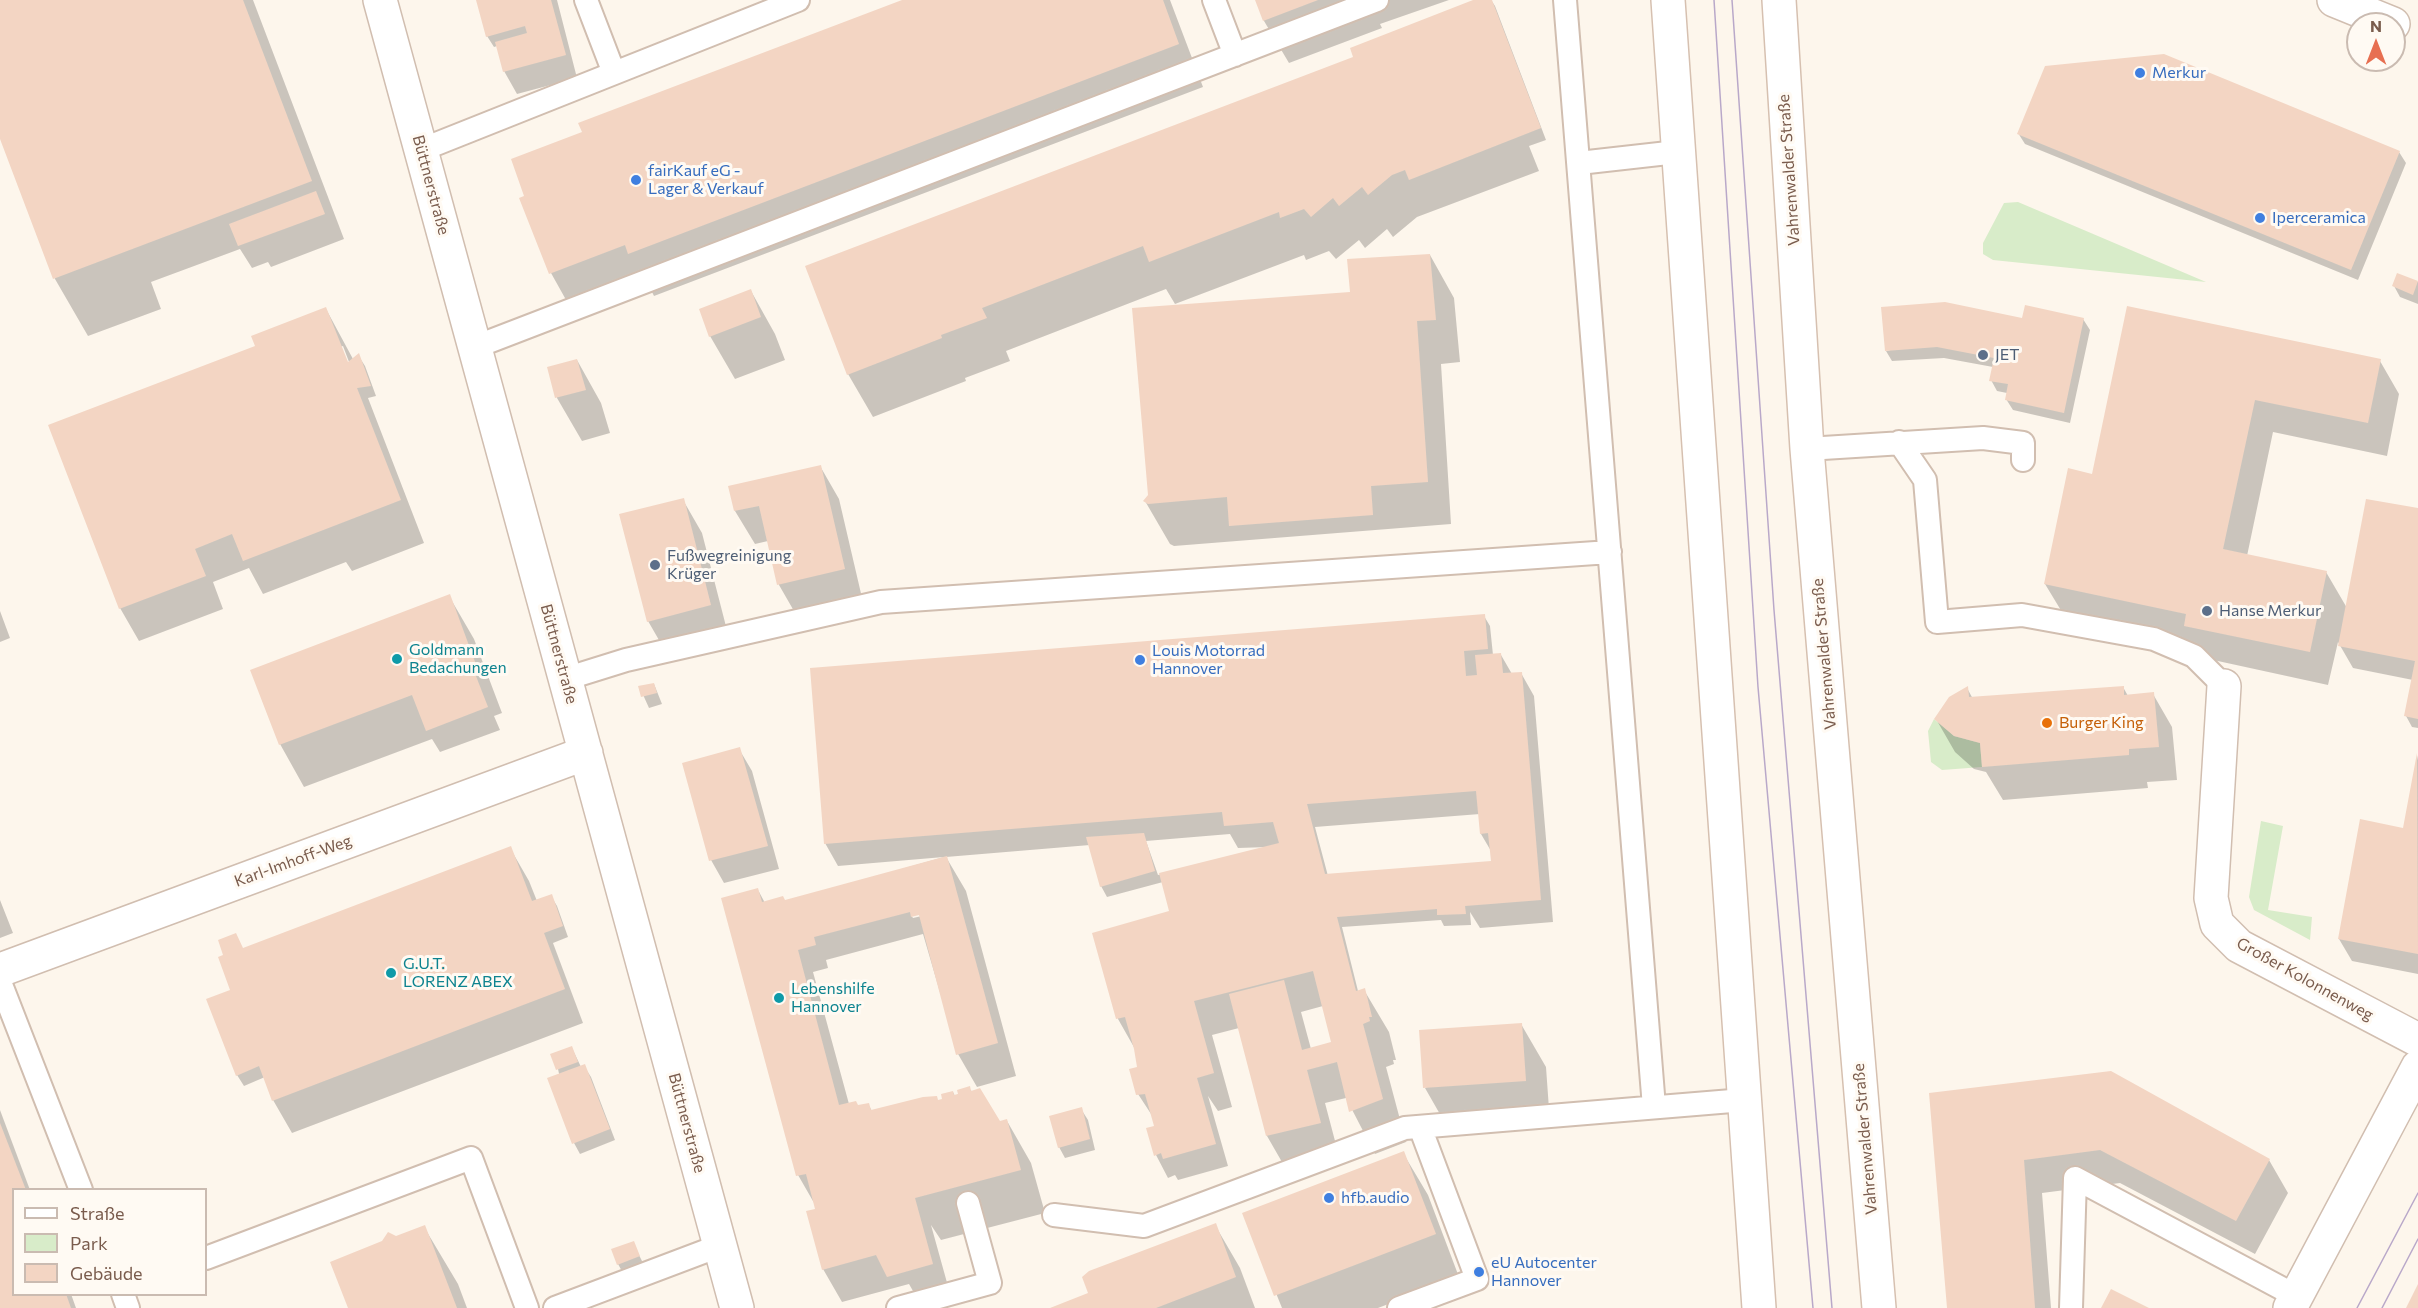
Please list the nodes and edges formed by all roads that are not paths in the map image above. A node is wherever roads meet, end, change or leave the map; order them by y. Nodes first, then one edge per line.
1 (380, 0) edge
2 (586, 0) edge
3 (798, 0) edge
4 (1214, 0) edge
5 (1377, 0) edge
6 (1565, 0) edge
7 (1668, 0) edge
8 (1779, 0) edge
9 (1790, 0) edge
10 (2334, 0) edge
11 (2364, 12) edge
12 (1235, 55) junction
13 (614, 73) junction
14 (421, 150) junction
15 (1677, 152) junction
16 (1579, 163) junction
17 (475, 347) junction
18 (1899, 442) junction
19 (1807, 449) junction
20 (2023, 460) dead end
21 (1610, 552) junction
22 (565, 679) junction
23 (2224, 686) joint
24 (586, 753) junction
25 (0, 970) edge
26 (0, 982) edge
27 (2418, 1040) edge
28 (2418, 1067) edge
29 (1744, 1100) junction
30 (1654, 1107) junction
31 (1420, 1127) junction
32 (80, 1188) edge
33 (968, 1203) dead end
34 (1054, 1215) dead end
35 (719, 1246) junction
36 (207, 1257) edge
37 (2293, 1302) edge
38 (527, 1308) edge
39 (555, 1308) edge
40 (737, 1308) edge
41 (898, 1308) edge
42 (1399, 1308) edge
43 (1759, 1308) edge
44 (1879, 1308) edge
45 (2071, 1308) edge

1 - 14 street, Büttnerstraße
2 - 13 lane
3 - 13 lane
4 - 12 lane
5 - 12 lane
6 - 16 lane
7 - 15 street
8 - 9 street
8 - 19 street, Vahrenwalder Straße
10 - 11 street
12 - 17 lane
13 - 14 lane
14 - 17 street, Büttnerstraße
15 - 16 lane
15 - 29 street
16 - 21 lane
17 - 22 street, Büttnerstraße
18 - 19 lane
18 - 20 lane
18 - 23 lane
19 - 44 street, Vahrenwalder Straße
21 - 22 lane
21 - 30 lane
22 - 24 street, Büttnerstraße
23 - 27 street, Großer Kolonnenweg
24 - 25 street, Karl-Imhoff-Weg
24 - 35 street, Büttnerstraße
26 - 32 lane
28 - 37 street
29 - 30 lane
29 - 43 street
30 - 31 lane
31 - 34 lane
31 - 42 lane
33 - 41 lane
35 - 39 lane
35 - 40 street, Büttnerstraße
36 - 38 lane
37 - 45 lane

